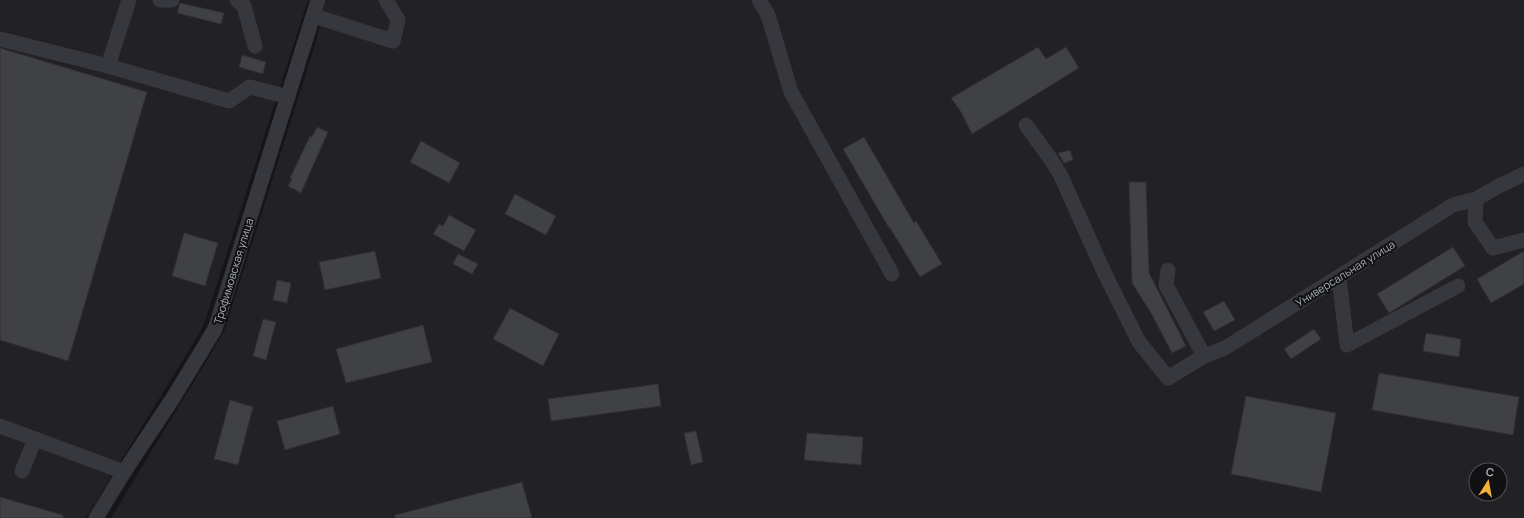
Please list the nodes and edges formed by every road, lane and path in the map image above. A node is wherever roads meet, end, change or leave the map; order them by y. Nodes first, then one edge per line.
1 (129, 0) edge
2 (160, 0) edge
3 (172, 0) edge
4 (237, 0) edge
5 (318, 0) edge
6 (386, 0) edge
7 (759, 0) edge
8 (314, 16) junction
9 (0, 39) edge
10 (255, 46) dead end
11 (108, 66) junction
12 (288, 96) junction
13 (1026, 126) dead end
14 (1524, 174) edge
15 (1476, 199) junction
16 (1524, 240) edge
17 (1168, 270) dead end
18 (892, 274) dead end
19 (1339, 278) junction
20 (1458, 286) dead end
21 (1204, 356) junction
22 (0, 426) edge
23 (35, 439) junction
24 (22, 471) dead end
25 (124, 472) junction
26 (96, 518) edge

1 - 11 street
2 - 3 street
4 - 10 street
5 - 8 street, Трофимовская улица
6 - 8 street
7 - 18 street
8 - 12 street, Трофимовская улица
9 - 11 street
11 - 12 street
12 - 25 street, Трофимовская улица
13 - 21 street, Универсальная улица
14 - 15 street, Универсальная улица
15 - 16 street
15 - 19 street, Универсальная улица
17 - 21 street
19 - 20 street
19 - 21 street, Универсальная улица
22 - 23 street
23 - 24 street
23 - 25 street
25 - 26 street, Трофимовская улица

